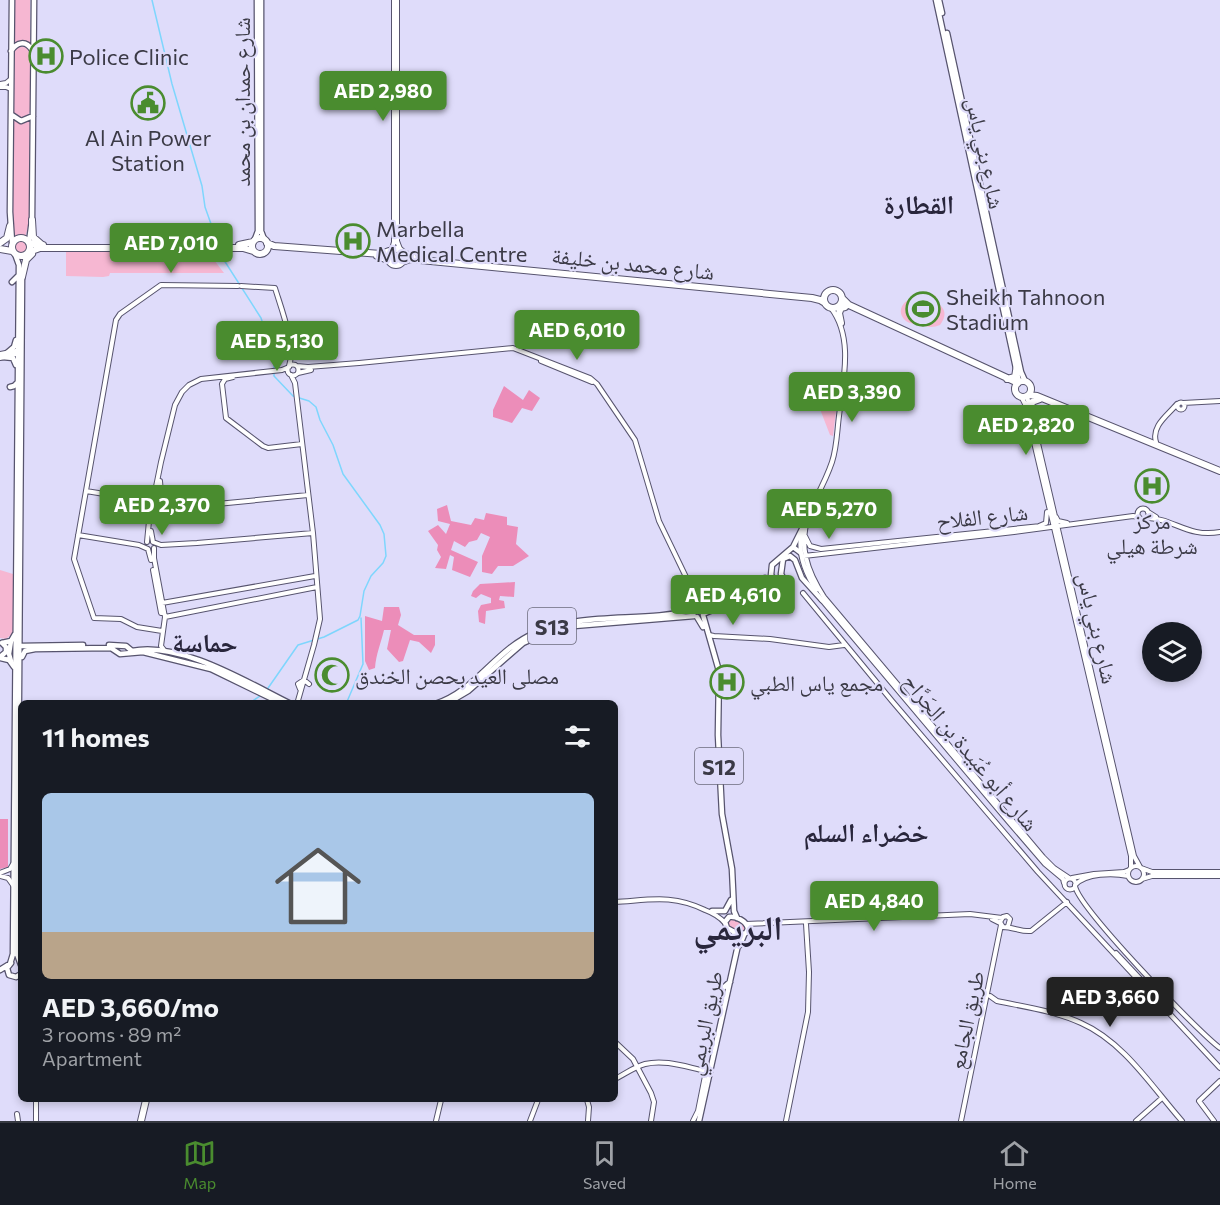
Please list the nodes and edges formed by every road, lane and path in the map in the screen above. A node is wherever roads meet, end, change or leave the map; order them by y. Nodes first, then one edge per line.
1 (34, 0) edge
2 (259, 0) edge
3 (395, 0) edge
4 (938, 0) edge
5 (11, 1) edge
6 (11, 51) junction
7 (33, 52) junction
8 (952, 74) junction
9 (11, 78) junction
10 (957, 80) junction
11 (0, 86) edge
12 (11, 89) junction
13 (11, 112) junction
14 (33, 116) junction
15 (972, 155) junction
16 (32, 220) junction
17 (10, 226) junction
18 (254, 241) junction
19 (265, 241) junction
20 (12, 243) junction
21 (29, 243) junction
22 (0, 246) edge
23 (47, 247) junction
24 (391, 250) junction
25 (253, 251) junction
26 (266, 251) junction
27 (401, 251) junction
28 (14, 253) junction
29 (28, 253) junction
30 (388, 260) junction
31 (402, 262) junction
32 (20, 276) junction
33 (12, 282) dead end
34 (825, 293) junction
35 (842, 298) junction
36 (825, 303) junction
37 (836, 307) junction
38 (846, 307) junction
39 (18, 323) junction
40 (841, 323) junction
41 (18, 332) junction
42 (20, 351) junction
43 (7, 352) junction
44 (1, 356) edge
45 (291, 357) junction
46 (297, 365) junction
47 (1017, 365) junction
48 (289, 366) junction
49 (273, 372) junction
50 (18, 374) junction
51 (294, 374) junction
52 (233, 378) junction
53 (1006, 379) junction
54 (211, 380) junction
55 (18, 382) junction
56 (222, 384) junction
57 (1020, 384) junction
58 (18, 391) junction
59 (1027, 394) junction
60 (1043, 399) junction
61 (1220, 401) edge
62 (1030, 413) junction
63 (1156, 438) junction
64 (302, 444) junction
65 (1220, 469) edge
66 (160, 481) junction
67 (86, 491) junction
68 (161, 494) junction
69 (308, 495) junction
70 (154, 502) junction
71 (1048, 506) junction
72 (1138, 511) junction
73 (1053, 512) junction
74 (1148, 512) junction
75 (1139, 517) junction
76 (1147, 518) junction
77 (1066, 525) junction
78 (1055, 526) junction
79 (1036, 528) junction
80 (803, 529) junction
81 (1220, 531) edge
82 (312, 533) junction
83 (78, 535) junction
84 (147, 542) junction
85 (153, 542) junction
86 (139, 545) junction
87 (161, 545) junction
88 (1059, 545) junction
89 (793, 547) junction
90 (851, 547) junction
91 (154, 548) junction
92 (148, 549) junction
93 (831, 553) junction
94 (789, 554) junction
95 (803, 554) junction
96 (816, 555) junction
97 (808, 568) junction
98 (315, 576) junction
99 (316, 587) junction
100 (752, 587) junction
101 (822, 600) junction
102 (162, 603) junction
103 (696, 611) junction
104 (703, 615) junction
105 (165, 617) junction
106 (18, 630) junction
107 (706, 630) junction
108 (162, 631) junction
109 (714, 636) junction
110 (11, 641) junction
111 (841, 641) junction
112 (1, 642) edge
113 (30, 645) junction
114 (20, 646) junction
115 (91, 646) junction
116 (42, 647) junction
117 (829, 647) junction
118 (847, 647) junction
119 (160, 649) junction
120 (714, 650) junction
121 (15, 652) junction
122 (177, 654) junction
123 (169, 657) junction
124 (0, 658) edge
125 (11, 661) junction
126 (489, 666) junction
127 (20, 669) junction
128 (482, 678) junction
129 (259, 690) junction
130 (16, 693) junction
131 (270, 695) junction
132 (20, 700) edge
133 (277, 700) edge
134 (282, 700) edge
135 (298, 700) edge
136 (443, 700) edge
137 (453, 700) edge
138 (911, 731) dead end
139 (918, 731) junction
140 (967, 767) junction
141 (978, 780) junction
142 (1006, 813) junction
143 (1015, 819) junction
144 (18, 859) edge
145 (14, 860) junction
146 (1141, 867) junction
147 (1130, 868) junction
148 (0, 874) edge
149 (1220, 874) edge
150 (1128, 876) junction
151 (1070, 878) junction
152 (1142, 879) junction
153 (1064, 883) junction
154 (1075, 886) junction
155 (14, 887) junction
156 (1069, 889) junction
157 (1077, 894) junction
158 (731, 900) junction
159 (618, 901) edge
160 (618, 901) edge
161 (1065, 902) junction
162 (712, 911) junction
163 (729, 917) junction
164 (737, 918) junction
165 (1010, 919) junction
166 (1001, 922) junction
167 (746, 924) junction
168 (806, 924) junction
169 (725, 925) junction
170 (1007, 927) junction
171 (734, 933) junction
172 (745, 933) junction
173 (18, 957) edge
174 (18, 964) edge
175 (9, 965) junction
176 (0, 972) edge
177 (9, 975) junction
178 (18, 976) edge
179 (730, 982) junction
180 (723, 988) dead end
181 (990, 996) junction
182 (997, 1001) junction
183 (988, 1003) junction
184 (618, 1045) edge
185 (1220, 1048) edge
186 (713, 1064) junction
187 (1220, 1066) edge
188 (638, 1067) junction
189 (706, 1071) junction
190 (618, 1077) edge
191 (709, 1080) junction
192 (1220, 1081) edge
193 (1162, 1098) junction
194 (36, 1102) edge
195 (146, 1102) edge
196 (441, 1102) edge
197 (536, 1102) edge
198 (588, 1102) edge
199 (17, 1114) dead end
200 (18, 1121) edge
201 (36, 1121) edge
202 (141, 1121) edge
203 (436, 1121) edge
204 (529, 1121) edge
205 (588, 1121) edge
206 (651, 1121) edge
207 (693, 1121) edge
208 (701, 1121) edge
209 (786, 1121) edge
210 (962, 1121) edge
211 (1136, 1121) edge
212 (1182, 1121) edge
213 (1214, 1121) edge

1 - 7 main road
2 - 18 main road, شارع حمدان بن محمد
2 - 19 main road, شارع حمدان بن محمد
3 - 24 main road
3 - 27 main road
4 - 8 main road, شارع بني ياس
4 - 10 main road, شارع بني ياس
5 - 6 main road
6 - 7 main road
6 - 9 main road
7 - 14 main road
8 - 10 main road
8 - 15 main road, شارع بني ياس
9 - 11 main road
9 - 12 main road
10 - 15 main road, شارع بني ياس
11 - 12 main road
12 - 13 main road
13 - 14 main road
13 - 17 main road
14 - 16 main road
15 - 47 main road, شارع بني ياس
15 - 57 main road, شارع بني ياس
16 - 21 main road
16 - 23 highway
17 - 20 main road
17 - 22 highway
18 - 19 highway
18 - 23 highway
18 - 25 highway
19 - 24 highway
19 - 26 highway
20 - 21 highway
20 - 22 highway
20 - 28 highway
21 - 23 highway
21 - 29 highway
22 - 28 highway
23 - 25 highway
23 - 29 highway
23 - 32 highway
24 - 27 highway, شارع محمد بن خليفة
24 - 30 highway
25 - 26 highway
26 - 30 highway
27 - 31 highway
27 - 34 highway, شارع محمد بن خليفة
28 - 29 highway
28 - 32 main road
29 - 32 main road
30 - 31 highway, شارع محمد بن خليفة
31 - 36 highway, شارع محمد بن خليفة
32 - 33 main road
32 - 39 main road
32 - 42 main road
34 - 35 highway
34 - 36 highway
35 - 37 highway
35 - 53 highway
36 - 37 highway
37 - 38 highway
37 - 40 main road, شارع أبو عُبَيدة بن الجَرَّاح
37 - 80 main road, شارع أبو عُبَيدة بن الجَرَّاح
38 - 40 highway
38 - 57 highway
39 - 41 main road
39 - 42 main road
40 - 80 main road, شارع أبو عُبَيدة بن الجَرَّاح
41 - 42 main road
41 - 43 main road
42 - 43 main road
42 - 44 main road
42 - 50 main road
42 - 106 main road
43 - 44 main road
44 - 50 main road
45 - 46 main road
45 - 48 main road
45 - 67 main road
46 - 48 main road
46 - 51 main road
46 - 103 main road
47 - 53 highway
47 - 57 main road, شارع بني ياس
48 - 49 main road
48 - 51 main road
49 - 51 main road
49 - 52 main road
49 - 70 main road
50 - 55 main road
51 - 64 main road
51 - 103 main road
52 - 54 main road
52 - 56 main road
53 - 57 highway
54 - 56 main road
54 - 66 main road
55 - 58 main road
55 - 58 main road
56 - 64 main road
57 - 59 highway
57 - 59 highway
58 - 106 main road
59 - 60 highway
59 - 62 main road
59 - 63 highway
59 - 71 main road
60 - 62 highway
60 - 65 highway
61 - 63 main road
62 - 73 main road
63 - 65 highway
64 - 69 main road
66 - 68 main road
66 - 70 main road
67 - 70 main road
67 - 83 main road
68 - 69 main road
68 - 70 main road
69 - 82 main road
70 - 84 main road
70 - 85 main road
71 - 78 main road
71 - 79 main road
72 - 74 main road
72 - 75 main road
72 - 77 main road, شارع الفلاح
73 - 77 main road
73 - 78 main road
74 - 76 main road
74 - 81 main road
75 - 76 main road
75 - 77 main road, شارع الفلاح
76 - 81 main road
77 - 78 main road, شارع الفلاح
77 - 88 main road
78 - 79 main road, شارع الفلاح
78 - 88 main road
79 - 88 main road
79 - 90 main road, شارع الفلاح
79 - 93 main road, شارع الفلاح
80 - 89 main road
80 - 90 main road, شارع الفلاح
80 - 95 main road, شارع أبو عُبَيدة بن الجَرَّاح
82 - 87 main road
82 - 98 main road
83 - 86 main road
83 - 108 main road
84 - 85 main road
84 - 86 main road
84 - 92 main road
85 - 87 main road
85 - 91 main road
86 - 92 main road
87 - 91 main road
88 - 146 main road, شارع بني ياس
88 - 147 main road, شارع بني ياس
89 - 94 main road
89 - 95 main road
90 - 93 main road
91 - 92 main road
91 - 102 main road
92 - 108 main road
93 - 96 main road, شارع الفلاح
94 - 100 main road
94 - 100 main road
94 - 101 main road
95 - 96 main road, شارع الفلاح
95 - 97 main road, شارع أبو عُبَيدة بن الجَرَّاح
95 - 101 main road, شارع أبو عُبَيدة بن الجَرَّاح
96 - 97 main road
97 - 140 main road, شارع أبو عُبَيدة بن الجَرَّاح
98 - 99 main road
98 - 102 main road
99 - 105 main road
99 - 135 main road
100 - 103 main road, S13
100 - 104 main road
101 - 153 main road, شارع أبو عُبَيدة بن الجَرَّاح
102 - 105 main road
103 - 104 main road
103 - 104 main road, S12
103 - 126 main road, S13
103 - 128 main road, S13
103 - 158 main road, S12
104 - 107 main road, S12
105 - 119 main road
106 - 110 main road
106 - 113 main road
106 - 114 main road
106 - 121 main road
107 - 109 main road
107 - 120 main road, S12
108 - 119 main road
109 - 117 main road
109 - 120 main road
110 - 112 main road
110 - 125 main road
111 - 111 main road
111 - 117 main road
111 - 118 main road
111 - 161 main road
112 - 124 main road
113 - 114 main road
113 - 116 main road
114 - 127 main road
115 - 116 main road
115 - 116 main road
115 - 119 main road
115 - 119 main road
116 - 127 main road
117 - 118 main road
118 - 139 main road
119 - 122 main road
119 - 123 main road
120 - 164 main road, S12
121 - 127 main road
121 - 130 main road
122 - 123 main road
122 - 129 main road
123 - 129 main road
124 - 125 main road
125 - 130 main road
126 - 128 main road
126 - 136 main road, S13
127 - 132 main road
128 - 137 main road, S13
129 - 131 main road
130 - 145 main road
131 - 133 main road
131 - 134 main road
138 - 139 main road
139 - 161 main road
140 - 141 main road, شارع أبو عُبَيدة بن الجَرَّاح
140 - 141 main road
141 - 142 main road, شارع أبو عُبَيدة بن الجَرَّاح
142 - 143 main road, شارع أبو عُبَيدة بن الجَرَّاح
142 - 143 main road
143 - 151 main road, شارع أبو عُبَيدة بن الجَرَّاح
144 - 173 main road
145 - 148 main road
145 - 155 main road
146 - 147 main road
146 - 149 main road
146 - 152 main road
147 - 150 main road
147 - 151 main road
148 - 155 main road
149 - 152 main road
150 - 152 main road
150 - 154 main road
151 - 153 main road
151 - 154 main road
153 - 156 main road, شارع أبو عُبَيدة بن الجَرَّاح
154 - 156 main road
154 - 157 main road
155 - 175 main road
156 - 157 main road
157 - 185 main road
158 - 162 main road
158 - 163 main road, S12
159 - 162 main road
160 - 169 main road
161 - 165 main road
161 - 170 main road
161 - 187 main road
161 - 187 main road
162 - 163 main road
163 - 164 main road
163 - 169 main road, S12
164 - 167 main road
165 - 166 main road
165 - 170 main road, طريق الجامع
166 - 167 main road
166 - 168 main road
166 - 170 main road
166 - 210 main road, طريق الجامع
167 - 172 main road, طريق البريمي
168 - 172 main road
168 - 209 main road
169 - 171 main road
170 - 181 main road, طريق الجامع
171 - 172 main road
171 - 179 main road, طريق البريمي
172 - 208 main road, طريق البريمي
174 - 175 main road
175 - 176 main road
175 - 177 main road
176 - 177 main road
177 - 178 main road
179 - 180 main road
179 - 186 main road, طريق البريمي
181 - 182 main road
181 - 183 main road, طريق الجامع
182 - 183 main road
182 - 193 main road
183 - 210 main road, طريق الجامع
184 - 188 main road
186 - 189 main road
186 - 191 main road, طريق البريمي
188 - 189 main road
188 - 190 main road
188 - 206 main road
189 - 191 main road
189 - 207 main road
191 - 208 main road, طريق البريمي
192 - 213 main road
193 - 211 main road
193 - 212 main road
194 - 201 main road
195 - 202 main road
196 - 203 main road
197 - 204 main road
198 - 205 main road
199 - 200 main road

